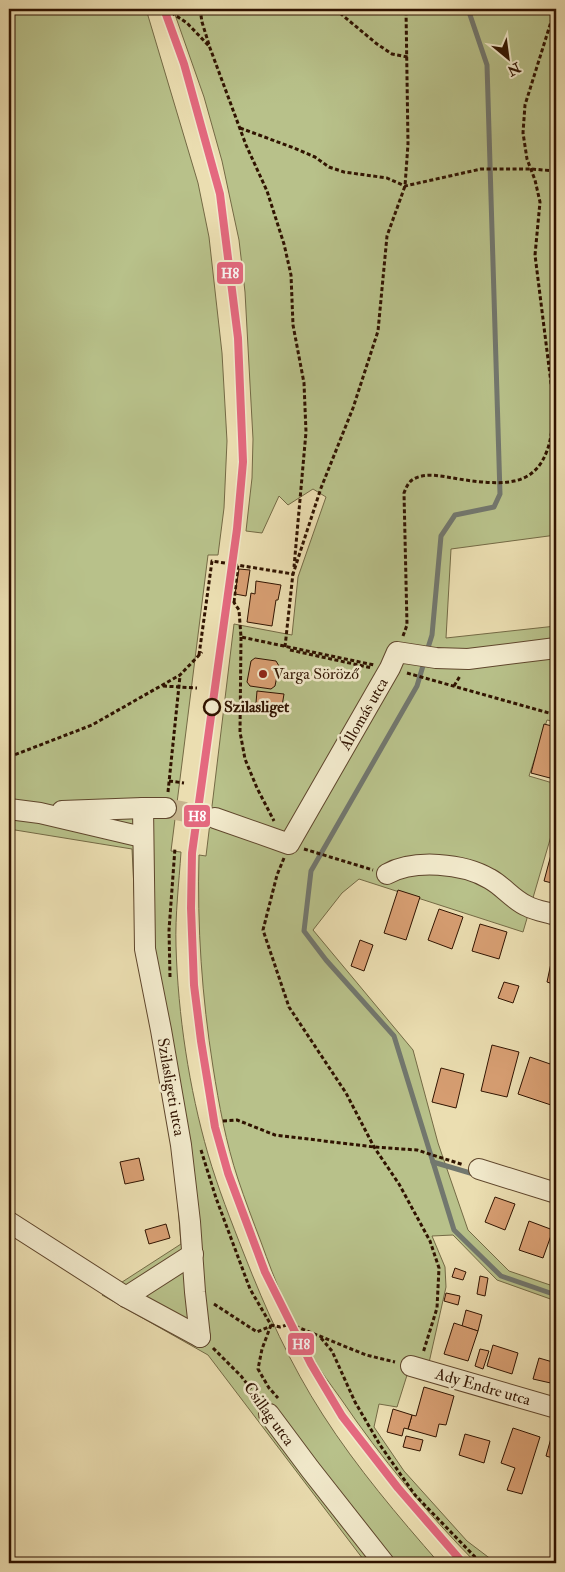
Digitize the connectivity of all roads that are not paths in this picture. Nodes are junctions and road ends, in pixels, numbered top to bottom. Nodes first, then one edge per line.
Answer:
1 (556, 648) edge
2 (143, 808) junction
3 (166, 808) tunnel mouth
4 (9, 809) edge
5 (40, 812) junction
6 (214, 818) tunnel mouth
7 (142, 837) junction
8 (387, 874) road end
9 (556, 915) edge
10 (479, 1169) road end
11 (556, 1193) edge
12 (9, 1222) edge
13 (193, 1254) junction
14 (126, 1297) junction
15 (414, 1367) road end
16 (556, 1408) edge
17 (269, 1414) road end
18 (384, 1563) edge

1 - 6 street, Állomás utca
2 - 3 street
2 - 5 street
2 - 7 street, Szilasligeti utca
4 - 5 street
5 - 7 street
7 - 13 street, Szilasligeti utca
8 - 9 street
10 - 11 street
12 - 14 street
13 - 14 street
13 - 14 street, Szilasligeti utca
15 - 16 street, Ady Endre utca
17 - 18 street, Csillag utca

